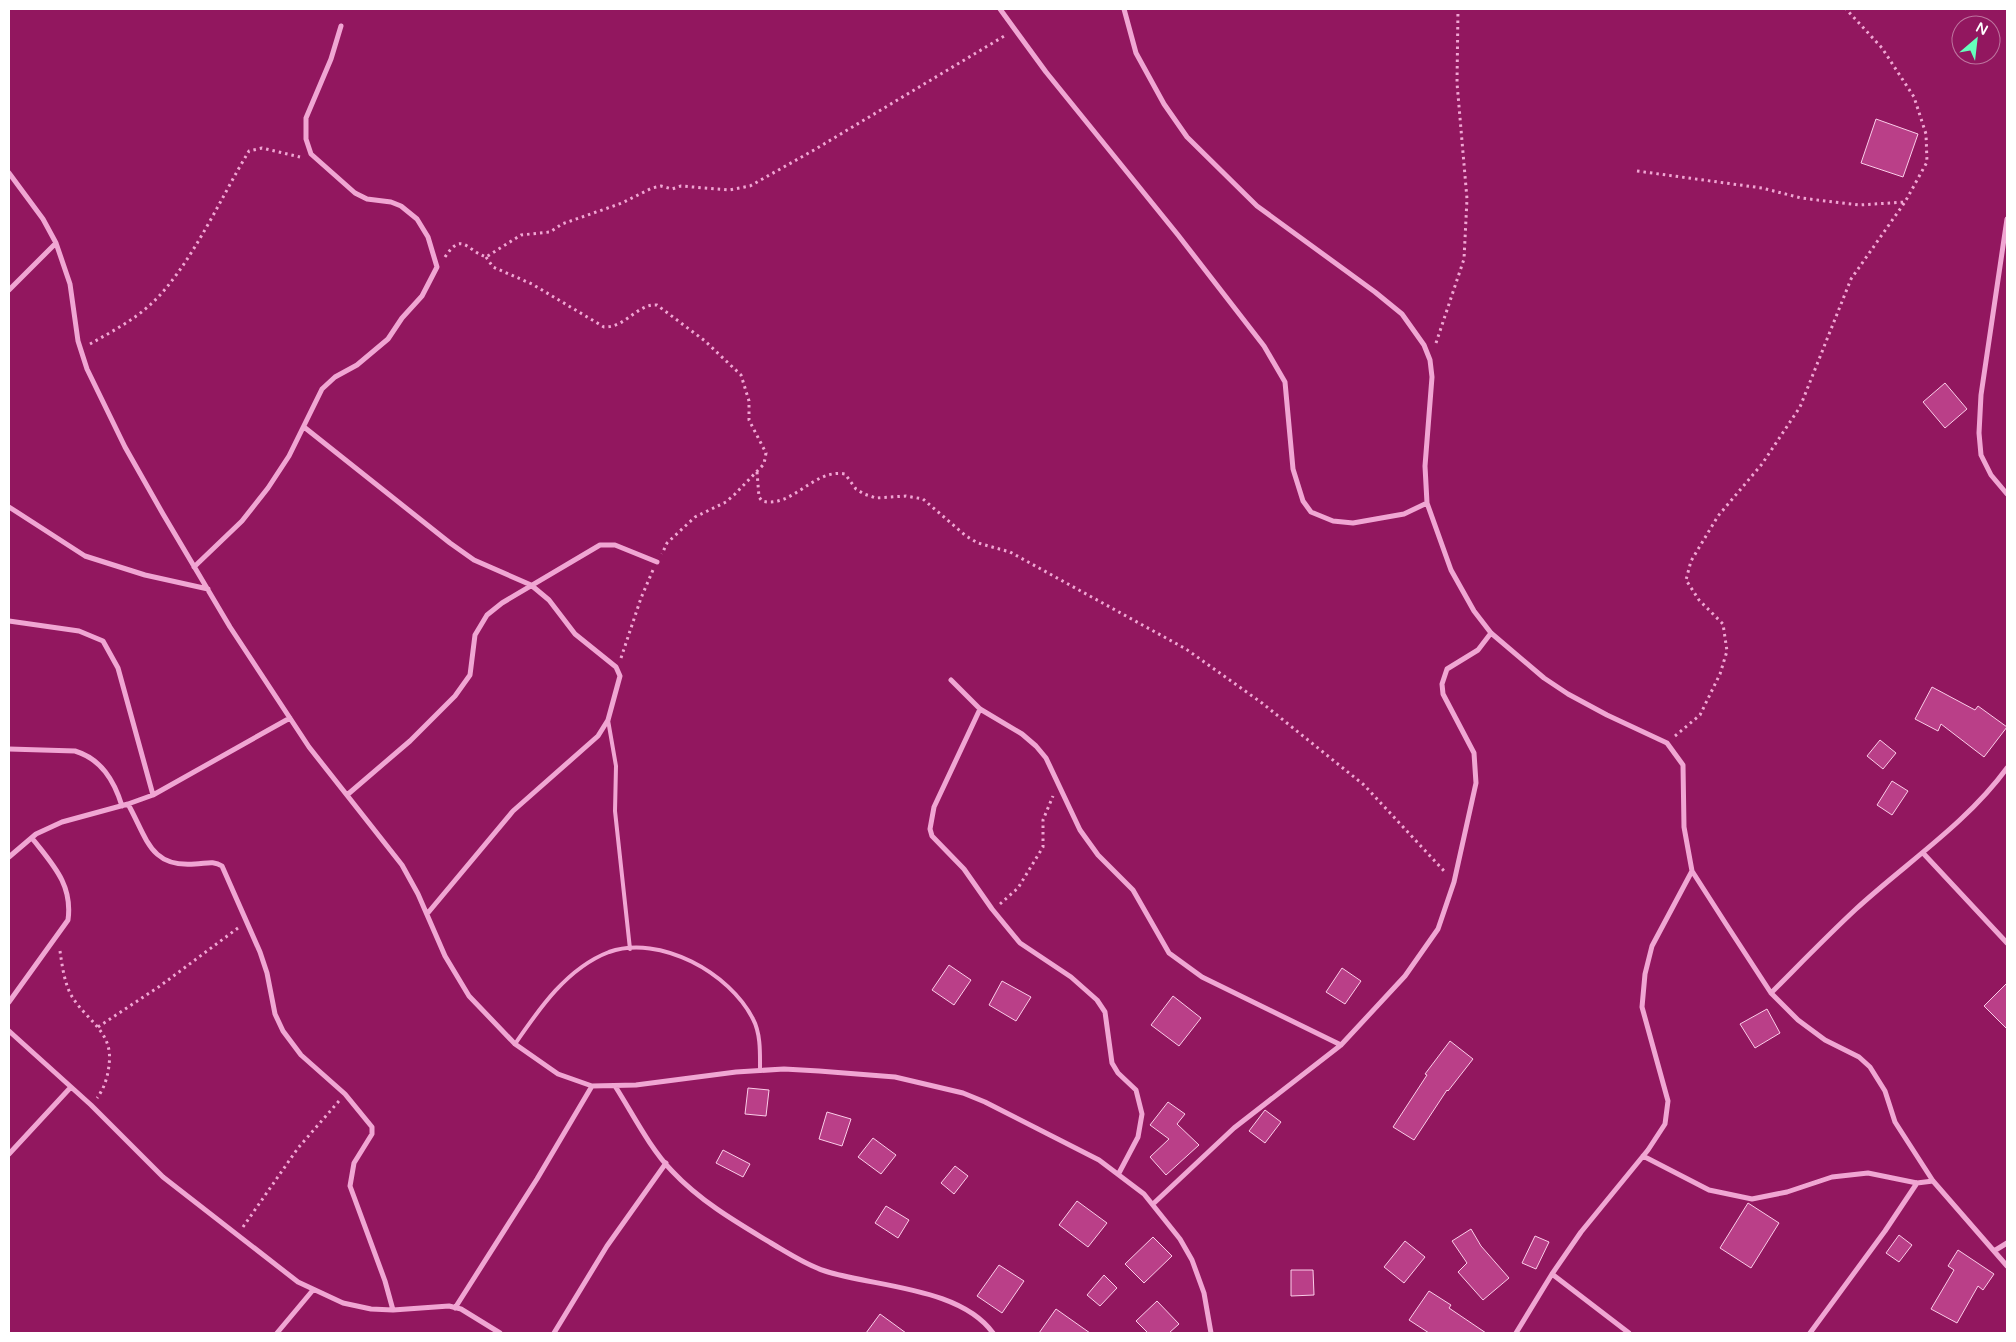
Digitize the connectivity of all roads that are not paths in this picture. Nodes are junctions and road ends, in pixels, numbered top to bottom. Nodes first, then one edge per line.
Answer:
1 (1000, 9) edge
2 (1124, 9) edge
3 (341, 26) dead end
4 (9, 174) edge
5 (2007, 218) edge
6 (56, 243) junction
7 (9, 290) edge
8 (304, 426) junction
9 (2007, 494) edge
10 (1427, 503) junction
11 (9, 507) edge
12 (657, 562) road end
13 (194, 567) junction
14 (531, 585) junction
15 (208, 589) junction
16 (9, 621) edge
17 (1491, 633) junction
18 (951, 680) dead end
19 (980, 708) junction
20 (290, 718) junction
21 (608, 720) junction
22 (9, 749) edge
23 (2007, 768) edge
24 (153, 794) junction
25 (347, 795) junction
26 (125, 805) junction
27 (32, 838) junction
28 (1922, 853) junction
29 (9, 857) edge
30 (1692, 870) junction
31 (427, 914) junction
32 (2007, 943) edge
33 (630, 949) junction
34 (1772, 993) junction
35 (9, 1002) edge
36 (9, 1030) edge
37 (515, 1044) junction
38 (1341, 1045) junction
39 (760, 1071) junction
40 (592, 1086) junction
41 (615, 1086) junction
42 (71, 1087) junction
43 (9, 1154) edge
44 (1642, 1156) junction
45 (666, 1163) junction
46 (1119, 1173) junction
47 (1933, 1182) junction
48 (1918, 1183) junction
49 (1154, 1204) junction
50 (2007, 1243) edge
51 (1994, 1251) junction
52 (2007, 1266) edge
53 (1552, 1274) junction
54 (313, 1290) junction
55 (455, 1308) junction
56 (393, 1310) junction
57 (277, 1333) edge
58 (500, 1333) edge
59 (554, 1333) edge
60 (993, 1333) edge
61 (1212, 1333) edge
62 (1516, 1333) edge
63 (1629, 1333) edge
64 (1810, 1333) edge

1 - 10 street
2 - 10 street
3 - 8 street
4 - 6 street
5 - 9 street
6 - 7 street
6 - 13 street
8 - 13 street
8 - 14 street
10 - 17 street
11 - 15 street
12 - 14 street
13 - 15 street
14 - 21 street
14 - 25 street
15 - 20 street
16 - 24 street
17 - 30 street
17 - 38 street
18 - 19 street
19 - 38 street
19 - 46 street
20 - 24 street
20 - 25 street
21 - 31 street
21 - 33 lane
22 - 26 street
23 - 28 street
24 - 26 street
25 - 31 street
26 - 27 street
26 - 56 street
27 - 29 street
27 - 35 street
28 - 32 street
28 - 34 street
30 - 34 street
30 - 44 street
31 - 37 street
33 - 37 lane
33 - 39 lane
34 - 47 street
36 - 42 street
37 - 40 street
38 - 49 street
39 - 41 street
39 - 46 street
40 - 41 street
40 - 55 street
41 - 45 street
42 - 43 street
42 - 54 street
44 - 48 street
44 - 53 street
45 - 59 street
45 - 60 street
46 - 49 street
47 - 48 street
47 - 51 street
48 - 64 street
49 - 61 street
50 - 51 street
51 - 52 street
53 - 62 street
53 - 63 street
54 - 56 street
54 - 57 street
55 - 56 street
55 - 58 street

